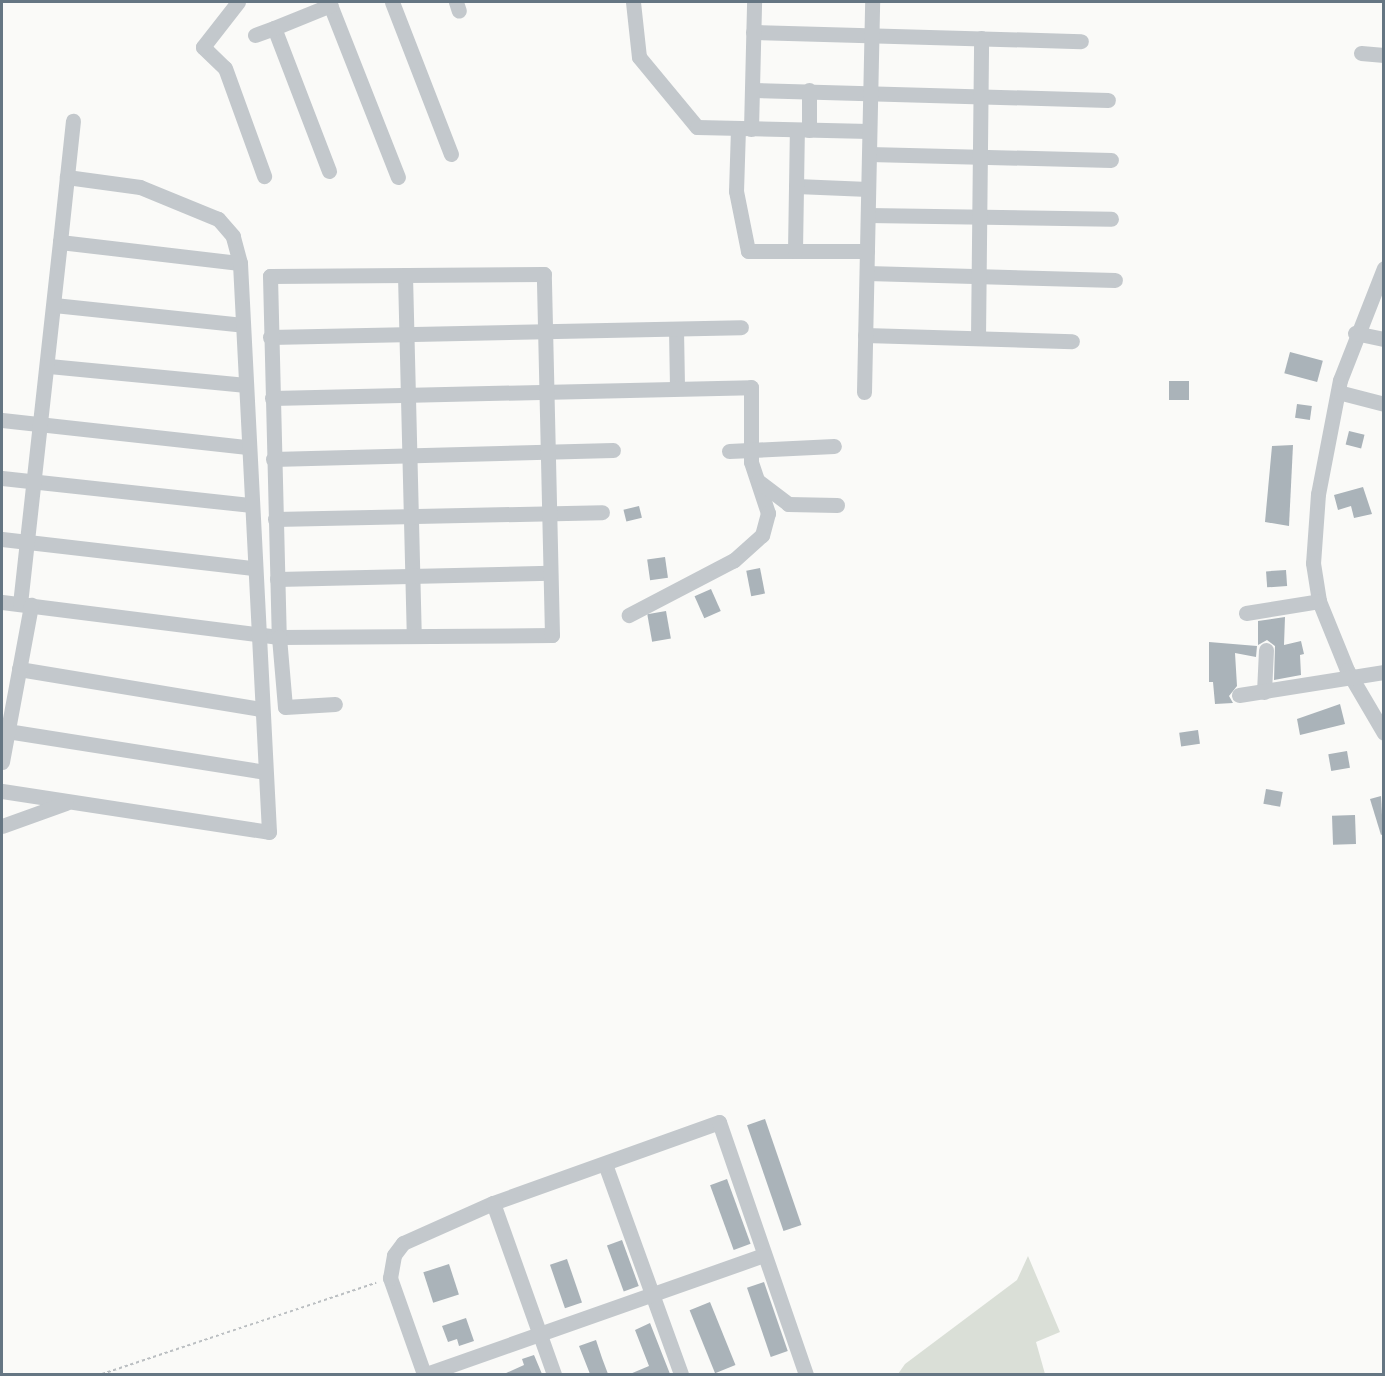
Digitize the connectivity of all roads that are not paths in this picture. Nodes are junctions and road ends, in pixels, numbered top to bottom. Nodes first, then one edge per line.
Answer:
1 (238, 2) edge
2 (392, 2) edge
3 (633, 2) edge
4 (754, 2) edge
5 (872, 2) edge
6 (330, 3) edge
7 (274, 28) junction
8 (753, 32) junction
9 (255, 35) dead end
10 (871, 36) junction
11 (981, 38) junction
12 (1082, 41) dead end
13 (1361, 53) dead end
14 (1383, 55) edge
15 (752, 90) junction
16 (809, 90) junction
17 (869, 92) junction
18 (980, 96) junction
19 (1108, 100) dead end
20 (73, 121) dead end
21 (744, 128) junction
22 (803, 130) junction
23 (869, 131) junction
24 (451, 154) dead end
25 (869, 154) junction
26 (980, 156) junction
27 (1111, 160) dead end
28 (328, 171) dead end
29 (264, 176) dead end
30 (67, 177) junction
31 (398, 177) dead end
32 (796, 186) junction
33 (868, 189) junction
34 (868, 215) junction
35 (979, 217) junction
36 (1111, 219) dead end
37 (60, 242) junction
38 (795, 251) junction
39 (867, 251) junction
40 (240, 263) junction
41 (1383, 271) edge
42 (867, 273) junction
43 (405, 275) junction
44 (979, 276) junction
45 (1115, 280) dead end
46 (54, 304) junction
47 (243, 326) junction
48 (741, 327) dead end
49 (676, 329) junction
50 (544, 333) junction
51 (1355, 333) junction
52 (407, 335) junction
53 (866, 335) junction
54 (270, 337) junction
55 (978, 338) junction
56 (1383, 339) edge
57 (1072, 341) dead end
58 (49, 366) junction
59 (246, 385) junction
60 (677, 388) junction
61 (544, 392) junction
62 (864, 392) dead end
63 (1338, 392) junction
64 (408, 394) junction
65 (272, 398) junction
66 (1383, 404) edge
67 (2, 420) edge
68 (43, 424) junction
69 (834, 446) dead end
70 (248, 447) junction
71 (752, 449) junction
72 (613, 450) dead end
73 (729, 451) dead end
74 (546, 452) junction
75 (410, 455) junction
76 (273, 459) junction
77 (2, 478) edge
78 (757, 479) junction
79 (35, 482) junction
80 (250, 505) junction
81 (837, 505) dead end
82 (602, 512) dead end
83 (548, 513) junction
84 (412, 516) junction
85 (275, 519) junction
86 (2, 538) edge
87 (28, 541) junction
88 (253, 568) junction
89 (550, 573) junction
90 (412, 576) junction
91 (277, 579) junction
92 (1319, 601) junction
93 (2, 602) edge
94 (26, 604) junction
95 (1246, 613) dead end
96 (629, 615) dead end
97 (257, 633) junction
98 (414, 636) junction
99 (279, 638) junction
100 (1266, 650) dead end
101 (19, 669) junction
102 (1383, 672) edge
103 (1351, 680) junction
104 (1264, 692) junction
105 (1239, 695) dead end
106 (335, 704) dead end
107 (261, 709) junction
108 (7, 731) junction
109 (1383, 733) edge
110 (2, 762) edge
111 (265, 772) junction
112 (2, 791) edge
113 (69, 801) junction
114 (2, 826) edge
115 (605, 1164) junction
116 (493, 1203) junction
117 (763, 1255) junction
118 (651, 1294) junction
119 (540, 1335) junction
120 (425, 1374) edge
121 (554, 1374) edge
122 (681, 1374) edge
123 (806, 1374) edge

1 - 29 street
2 - 24 street
3 - 21 street
4 - 8 street
5 - 10 street
6 - 7 street
6 - 31 street
7 - 9 street
7 - 28 street
8 - 10 street
8 - 15 street
10 - 11 street
10 - 17 street
11 - 12 street
11 - 18 street
13 - 14 street
15 - 16 street
15 - 21 street
16 - 17 street
16 - 22 street
17 - 18 street
17 - 23 street
18 - 19 street
18 - 26 street
20 - 30 street
21 - 22 street
21 - 38 street
22 - 23 street
22 - 32 street
23 - 25 street
25 - 26 street
25 - 33 street
26 - 27 street
26 - 35 street
30 - 37 street
30 - 40 street
32 - 33 street
32 - 38 street
33 - 34 street
34 - 35 street
34 - 39 street
35 - 36 street
35 - 44 street
37 - 40 street
37 - 46 street
38 - 39 street
39 - 42 street
40 - 47 street
41 - 51 street
42 - 44 street
42 - 53 street
43 - 50 street
43 - 52 street
43 - 54 street
44 - 45 street
44 - 55 street
46 - 47 street
46 - 58 street
47 - 59 street
48 - 49 street
49 - 50 street
49 - 60 street
50 - 52 street
50 - 61 street
51 - 56 street
51 - 63 street
52 - 54 street
52 - 64 street
53 - 55 street
53 - 62 street
54 - 65 street
55 - 57 street
58 - 59 street
58 - 68 street
59 - 70 street
60 - 61 street
60 - 71 street
61 - 64 street
61 - 74 street
63 - 66 street
63 - 92 street
64 - 65 street
64 - 75 street
65 - 76 street
67 - 68 street
68 - 70 street
68 - 79 street
69 - 71 street
70 - 80 street
71 - 73 street
71 - 78 street
72 - 74 street
74 - 75 street
74 - 83 street
75 - 76 street
75 - 84 street
76 - 85 street
77 - 79 street
78 - 81 street
78 - 96 street
79 - 80 street
79 - 87 street
80 - 88 street
82 - 83 street
83 - 84 street
83 - 89 street
84 - 85 street
84 - 90 street
85 - 91 street
86 - 87 street
87 - 88 street
87 - 94 street
88 - 97 street
89 - 90 street
89 - 98 street
90 - 91 street
90 - 98 street
91 - 99 street
92 - 95 street
92 - 103 street
93 - 94 street
94 - 97 street
94 - 101 street
97 - 99 street
97 - 107 street
98 - 99 street
99 - 106 street
100 - 104 street
101 - 107 street
101 - 108 street
102 - 103 street
103 - 104 street
103 - 109 street
104 - 105 street
107 - 111 street
108 - 110 street
108 - 111 street
111 - 113 street
112 - 113 street
113 - 114 street
115 - 116 street
115 - 117 street
115 - 118 street
116 - 119 street
116 - 120 street
117 - 118 street
117 - 123 street
118 - 119 street
118 - 122 street
119 - 120 street
119 - 121 street

